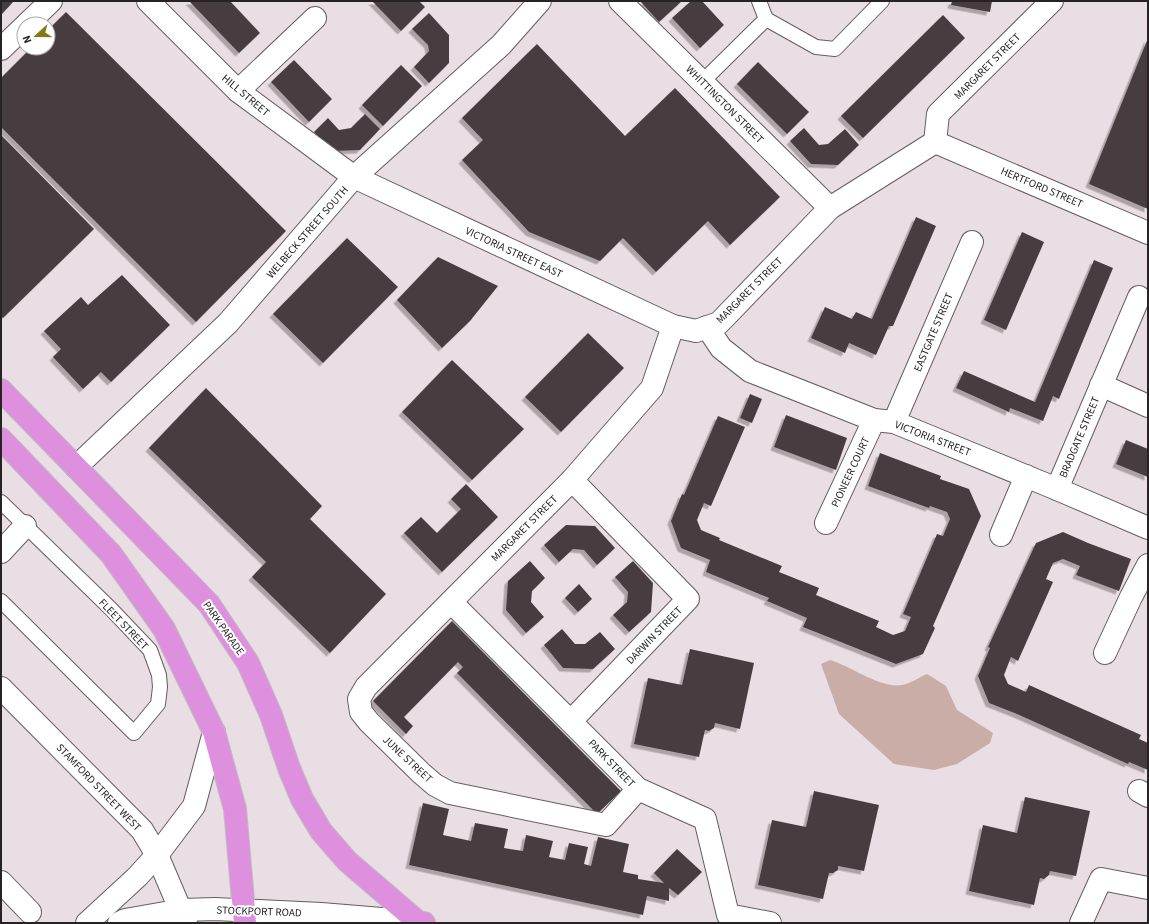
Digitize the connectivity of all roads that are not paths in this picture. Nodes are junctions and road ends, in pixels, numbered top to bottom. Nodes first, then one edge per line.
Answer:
1 (51, 1) edge
2 (148, 1) edge
3 (540, 1) edge
4 (620, 1) edge
5 (759, 1) edge
6 (882, 1) edge
7 (1052, 1) edge
8 (35, 16) edge
9 (315, 18) dead end
10 (766, 19) junction
11 (16, 35) edge
12 (1, 49) edge
13 (702, 82) junction
14 (238, 91) junction
15 (935, 142) junction
16 (354, 177) junction
17 (830, 208) junction
18 (1148, 233) edge
19 (972, 242) dead end
20 (1139, 297) dead end
21 (673, 326) junction
22 (707, 327) junction
23 (1102, 385) junction
24 (1, 390) edge
25 (1148, 406) edge
26 (884, 421) junction
27 (1, 438) edge
28 (76, 467) junction
29 (1026, 476) junction
30 (572, 480) junction
31 (1057, 489) junction
32 (1, 502) edge
33 (826, 523) dead end
34 (25, 526) junction
35 (1148, 528) edge
36 (1001, 535) dead end
37 (1, 552) edge
38 (1148, 565) edge
39 (1, 601) edge
40 (451, 602) junction
41 (1106, 653) dead end
42 (1, 688) edge
43 (571, 721) junction
44 (214, 732) junction
45 (638, 789) junction
46 (157, 855) junction
47 (1, 882) edge
48 (1148, 888) edge
49 (30, 912) dead end
50 (184, 916) edge
51 (245, 916) edge
52 (419, 922) edge
53 (87, 923) edge
54 (120, 923) edge
55 (770, 923) edge
56 (1081, 923) edge

1 - 8 street
2 - 14 street, HILL STREET
3 - 16 street, WELBECK STREET SOUTH
4 - 13 street, WHITTINGTON STREET
5 - 10 lane
6 - 10 lane
7 - 15 street, MARGARET STREET
9 - 14 street
10 - 13 lane
11 - 12 street
13 - 17 street, WHITTINGTON STREET
14 - 16 street, HILL STREET
15 - 17 street, MARGARET STREET
15 - 18 street, HERTFORD STREET
16 - 21 street, VICTORIA STREET EAST
16 - 28 street, WELBECK STREET SOUTH
17 - 22 street, MARGARET STREET
19 - 26 street, EASTGATE STREET
20 - 23 street, BRADGATE STREET
21 - 22 street, MARGARET STREET
21 - 30 street, MARGARET STREET
22 - 26 street, VICTORIA STREET
23 - 25 street, BRADGATE STREET
23 - 31 street, BRADGATE STREET
24 - 28 highway, PARK PARADE
26 - 29 street, VICTORIA STREET
26 - 33 street, PIONEER COURT
27 - 44 highway
28 - 52 highway, PARK PARADE
29 - 31 street, VICTORIA STREET
29 - 36 street
30 - 40 street, MARGARET STREET
30 - 43 street, DARWIN STREET
31 - 35 street, VICTORIA STREET
32 - 34 lane, FLEET STREET
34 - 37 street
34 - 39 lane, FLEET STREET
38 - 41 street
40 - 43 street, PARK STREET
40 - 45 street, JUNE STREET
42 - 46 street, STAMFORD STREET WEST
43 - 45 street, PARK STREET
44 - 46 street
44 - 51 highway
45 - 55 street, PARK STREET
46 - 50 street, STAMFORD STREET WEST
46 - 53 street
47 - 49 street
48 - 56 street
50 - 51 street, STOCKPORT ROAD
50 - 54 street, STOCKPORT ROAD
51 - 52 street, STOCKPORT ROAD

